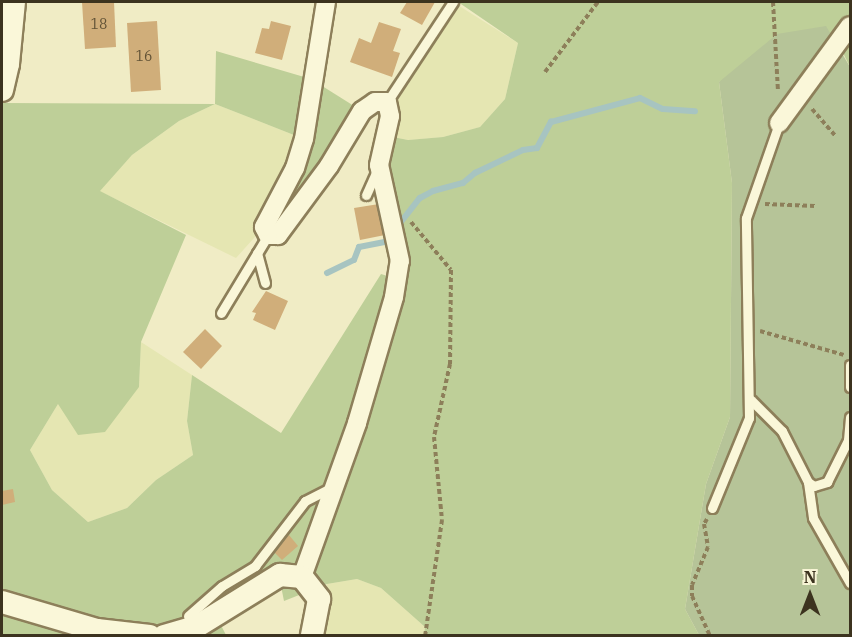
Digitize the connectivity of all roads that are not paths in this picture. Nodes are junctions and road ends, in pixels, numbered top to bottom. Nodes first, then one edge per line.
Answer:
1 (14, 2) edge
2 (326, 2) edge
3 (453, 2) edge
4 (850, 26) edge
5 (2, 90) edge
6 (387, 102) junction
7 (779, 123) joint
8 (379, 165) junction
9 (366, 195) dead end
10 (268, 235) junction
11 (257, 253) junction
12 (265, 283) dead end
13 (221, 314) dead end
14 (850, 365) edge
15 (850, 387) edge
16 (751, 400) junction
17 (850, 417) edge
18 (808, 482) junction
19 (336, 485) junction
20 (712, 508) road end
21 (302, 577) junction
22 (850, 583) edge
23 (2, 602) edge
24 (188, 616) dead end
25 (150, 636) edge
26 (164, 636) edge
27 (312, 636) edge

1 - 5 street
2 - 10 street
3 - 6 lane
4 - 7 street
6 - 8 street
6 - 10 street
7 - 16 lane
8 - 9 lane
8 - 19 street
10 - 11 lane
11 - 12 lane
11 - 13 lane
14 - 15 lane
16 - 18 lane
16 - 20 lane
17 - 18 lane
18 - 22 lane
19 - 21 street
19 - 24 lane
21 - 26 street
21 - 27 street
23 - 25 street

